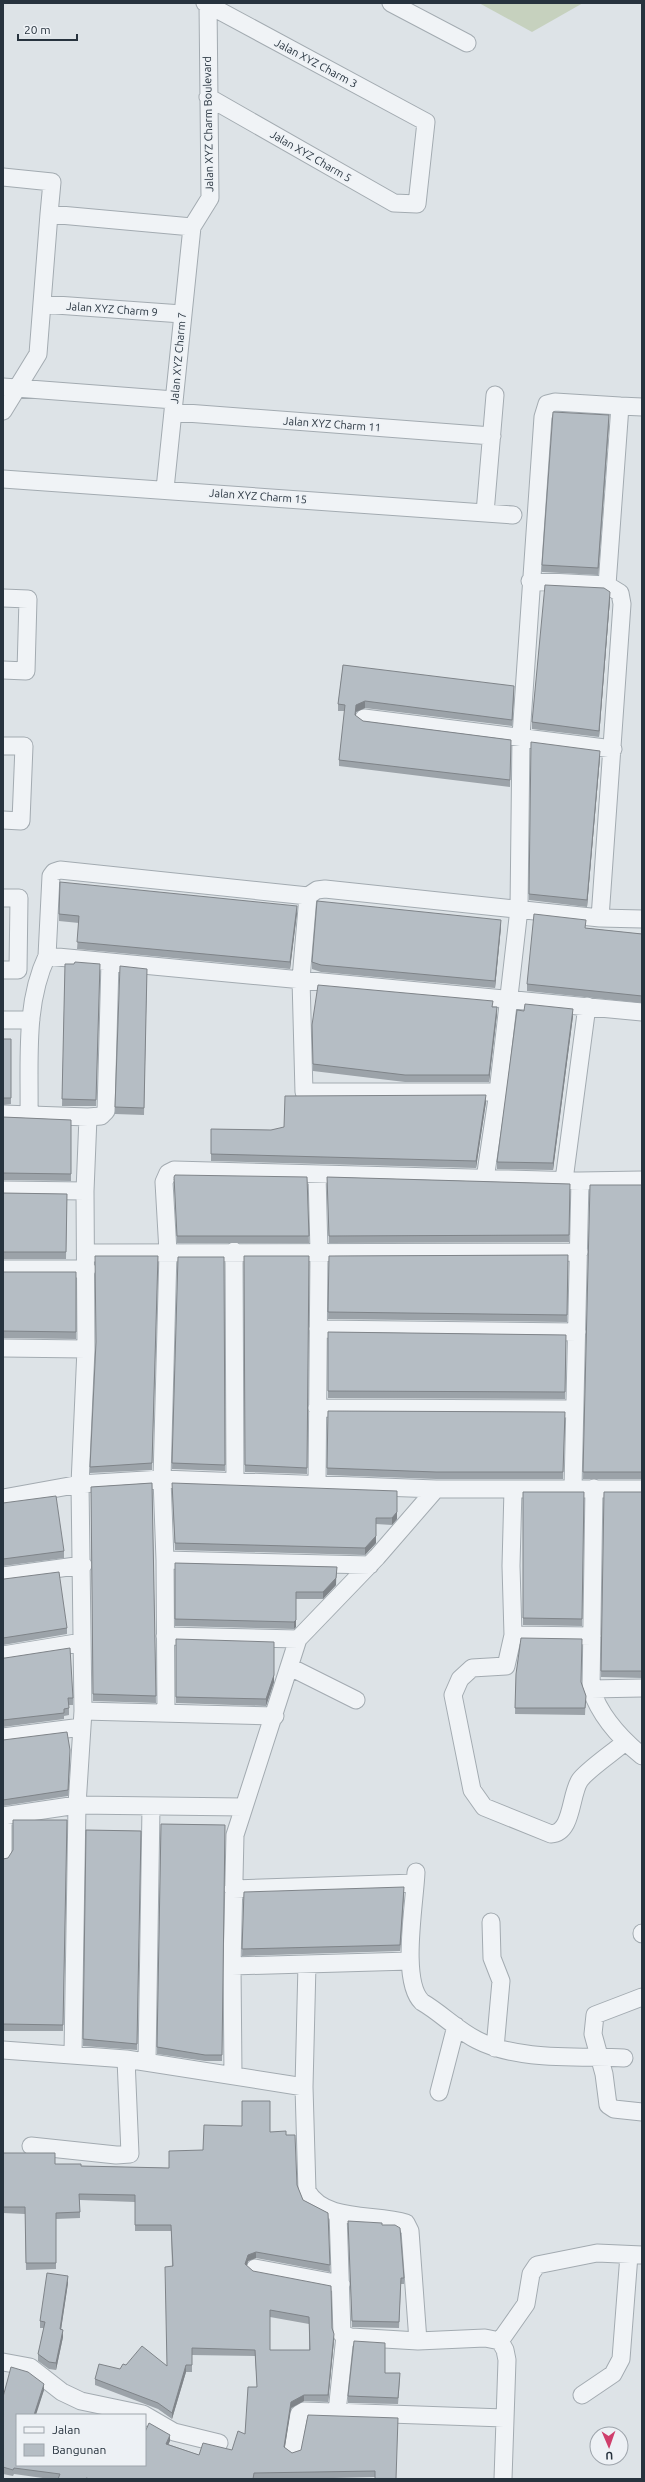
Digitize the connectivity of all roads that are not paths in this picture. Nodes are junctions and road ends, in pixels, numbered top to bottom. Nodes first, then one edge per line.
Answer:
1 (207, 3) edge
2 (391, 3) edge
3 (466, 43) dead end
4 (208, 97) junction
5 (3, 177) edge
6 (417, 204) joint
7 (49, 214) junction
8 (192, 227) junction
9 (42, 304) junction
10 (182, 314) junction
11 (10, 388) edge
12 (495, 395) dead end
13 (173, 406) junction
14 (620, 406) junction
15 (642, 407) edge
16 (3, 411) edge
17 (492, 436) junction
18 (3, 480) edge
19 (165, 489) junction
20 (485, 513) junction
21 (513, 515) dead end
22 (530, 581) junction
23 (608, 585) junction
24 (3, 598) edge
25 (3, 670) edge
26 (364, 718) dead end
27 (521, 736) junction
28 (3, 746) edge
29 (613, 749) junction
30 (3, 820) edge
31 (308, 896) junction
32 (11, 898) edge
33 (519, 909) junction
34 (600, 918) junction
35 (642, 919) edge
36 (47, 956) junction
37 (110, 962) junction
38 (10, 970) edge
39 (302, 979) junction
40 (509, 998) junction
41 (587, 1006) junction
42 (642, 1012) edge
43 (3, 1020) edge
44 (31, 1020) junction
45 (498, 1092) junction
46 (3, 1114) edge
47 (29, 1115) junction
48 (88, 1118) junction
49 (317, 1174) junction
50 (485, 1179) junction
51 (642, 1180) edge
52 (572, 1181) junction
53 (3, 1190) edge
54 (85, 1191) junction
55 (234, 1251) junction
56 (168, 1252) junction
57 (320, 1252) junction
58 (579, 1252) junction
59 (87, 1261) junction
60 (3, 1269) edge
61 (318, 1329) junction
62 (577, 1332) junction
63 (3, 1348) edge
64 (86, 1349) junction
65 (317, 1408) junction
66 (574, 1409) junction
67 (162, 1479) junction
68 (234, 1482) junction
69 (80, 1484) junction
70 (318, 1485) junction
71 (573, 1488) junction
72 (594, 1488) junction
73 (436, 1489) junction
74 (513, 1489) junction
75 (642, 1489) edge
76 (3, 1498) edge
77 (165, 1560) junction
78 (83, 1565) junction
79 (370, 1565) junction
80 (3, 1576) edge
81 (513, 1635) junction
82 (166, 1636) junction
83 (592, 1636) junction
84 (298, 1639) junction
85 (82, 1642) junction
86 (3, 1655) edge
87 (290, 1667) junction
88 (642, 1688) edge
89 (591, 1689) junction
90 (356, 1700) dead end
91 (166, 1712) junction
92 (275, 1716) junction
93 (82, 1719) junction
94 (3, 1737) edge
95 (625, 1742) junction
96 (642, 1756) edge
97 (77, 1805) junction
98 (151, 1807) junction
99 (243, 1807) junction
100 (3, 1816) edge
101 (3, 1856) edge
102 (233, 1889) junction
103 (491, 1922) dead end
104 (410, 1961) junction
105 (307, 1964) junction
106 (232, 1966) junction
107 (642, 1997) edge
108 (456, 2026) junction
109 (495, 2048) junction
110 (3, 2050) edge
111 (73, 2054) junction
112 (600, 2057) junction
113 (624, 2058) dead end
114 (126, 2059) junction
115 (147, 2061) junction
116 (233, 2074) junction
117 (304, 2087) junction
118 (439, 2092) dead end
119 (642, 2112) edge
120 (31, 2146) dead end
121 (338, 2213) junction
122 (636, 2255) edge
123 (255, 2268) dead end
124 (342, 2284) junction
125 (345, 2336) junction
126 (418, 2341) junction
127 (500, 2341) junction
128 (3, 2362) edge
129 (582, 2395) dead end
130 (338, 2412) junction
131 (143, 2414) edge
132 (146, 2416) edge
133 (504, 2418) junction
134 (220, 2443) dead end
135 (293, 2450) dead end
136 (503, 2479) edge

1 - 4 street, Jalan XYZ Charm Boulevard
1 - 6 street, Jalan XYZ Charm 3
2 - 3 street
4 - 6 street, Jalan XYZ Charm 5
4 - 8 street, Jalan XYZ Charm Boulevard
5 - 7 street
7 - 8 street
7 - 9 street
8 - 10 street, Jalan XYZ Charm 7
9 - 10 street, Jalan XYZ Charm 9
9 - 11 street
10 - 13 street, Jalan XYZ Charm 7
11 - 13 street, Jalan XYZ Charm 11
11 - 16 street
12 - 17 street
13 - 17 street, Jalan XYZ Charm 11
13 - 19 street, Jalan XYZ Charm 7
14 - 15 street
14 - 22 street
14 - 23 street
17 - 20 street
18 - 19 street, Jalan XYZ Charm 15
19 - 20 street, Jalan XYZ Charm 15
20 - 21 street, Jalan XYZ Charm 15
22 - 23 street
22 - 27 street
23 - 29 street
24 - 25 street
26 - 27 street
27 - 29 street
27 - 33 street
28 - 30 street
29 - 34 street
31 - 33 street
31 - 36 street
31 - 39 street
32 - 38 street
33 - 34 street
33 - 40 street
34 - 35 street
36 - 37 street
36 - 44 street
37 - 39 street
37 - 48 street
39 - 40 street
39 - 45 street
40 - 41 street
40 - 45 street
41 - 42 street
41 - 52 street
43 - 44 street
44 - 47 street
45 - 50 street
46 - 47 street
47 - 48 street
48 - 54 street
49 - 50 street
49 - 56 street
49 - 57 street
50 - 52 street
51 - 52 street
52 - 58 street
53 - 54 street
54 - 59 street
55 - 56 street
55 - 57 street
55 - 68 street
56 - 59 street
56 - 67 street
57 - 58 street
57 - 61 street
58 - 62 street
59 - 60 street
59 - 64 street
61 - 62 street
61 - 65 street
62 - 66 street
63 - 64 street
64 - 69 street
65 - 66 street
65 - 70 street
66 - 71 street
67 - 68 street
67 - 69 street
67 - 77 street
68 - 70 street
69 - 76 street
69 - 78 street
70 - 73 street
71 - 72 street
71 - 74 street
72 - 75 street
72 - 83 street
73 - 74 street
73 - 79 street
74 - 81 street
77 - 79 street
77 - 82 street
78 - 80 street
78 - 85 street
79 - 84 street
81 - 83 street
81 - 95 street
82 - 84 street
82 - 91 street
83 - 89 street
84 - 87 street
85 - 86 street
85 - 93 street
87 - 90 street
87 - 92 street
88 - 89 street
89 - 95 street
91 - 92 street
91 - 93 street
92 - 99 street
93 - 94 street
93 - 97 street
95 - 96 street
97 - 98 street
97 - 100 street
97 - 111 street
98 - 99 street
98 - 115 street
99 - 102 street
100 - 101 street
102 - 104 street
102 - 106 street
103 - 109 street
104 - 105 street
104 - 108 street
105 - 106 street
105 - 117 street
106 - 116 street
107 - 112 street
108 - 109 street
108 - 118 street
109 - 112 street
110 - 111 street
111 - 114 street
112 - 113 street
112 - 119 street
114 - 115 street
114 - 120 street
115 - 116 street
116 - 117 street
117 - 121 street
121 - 124 street
121 - 126 street
122 - 127 street
122 - 129 street
123 - 124 street
124 - 125 street
125 - 126 street
125 - 130 street
126 - 127 street
127 - 133 street
128 - 131 street
130 - 133 street
130 - 135 street
132 - 134 street
133 - 136 street

